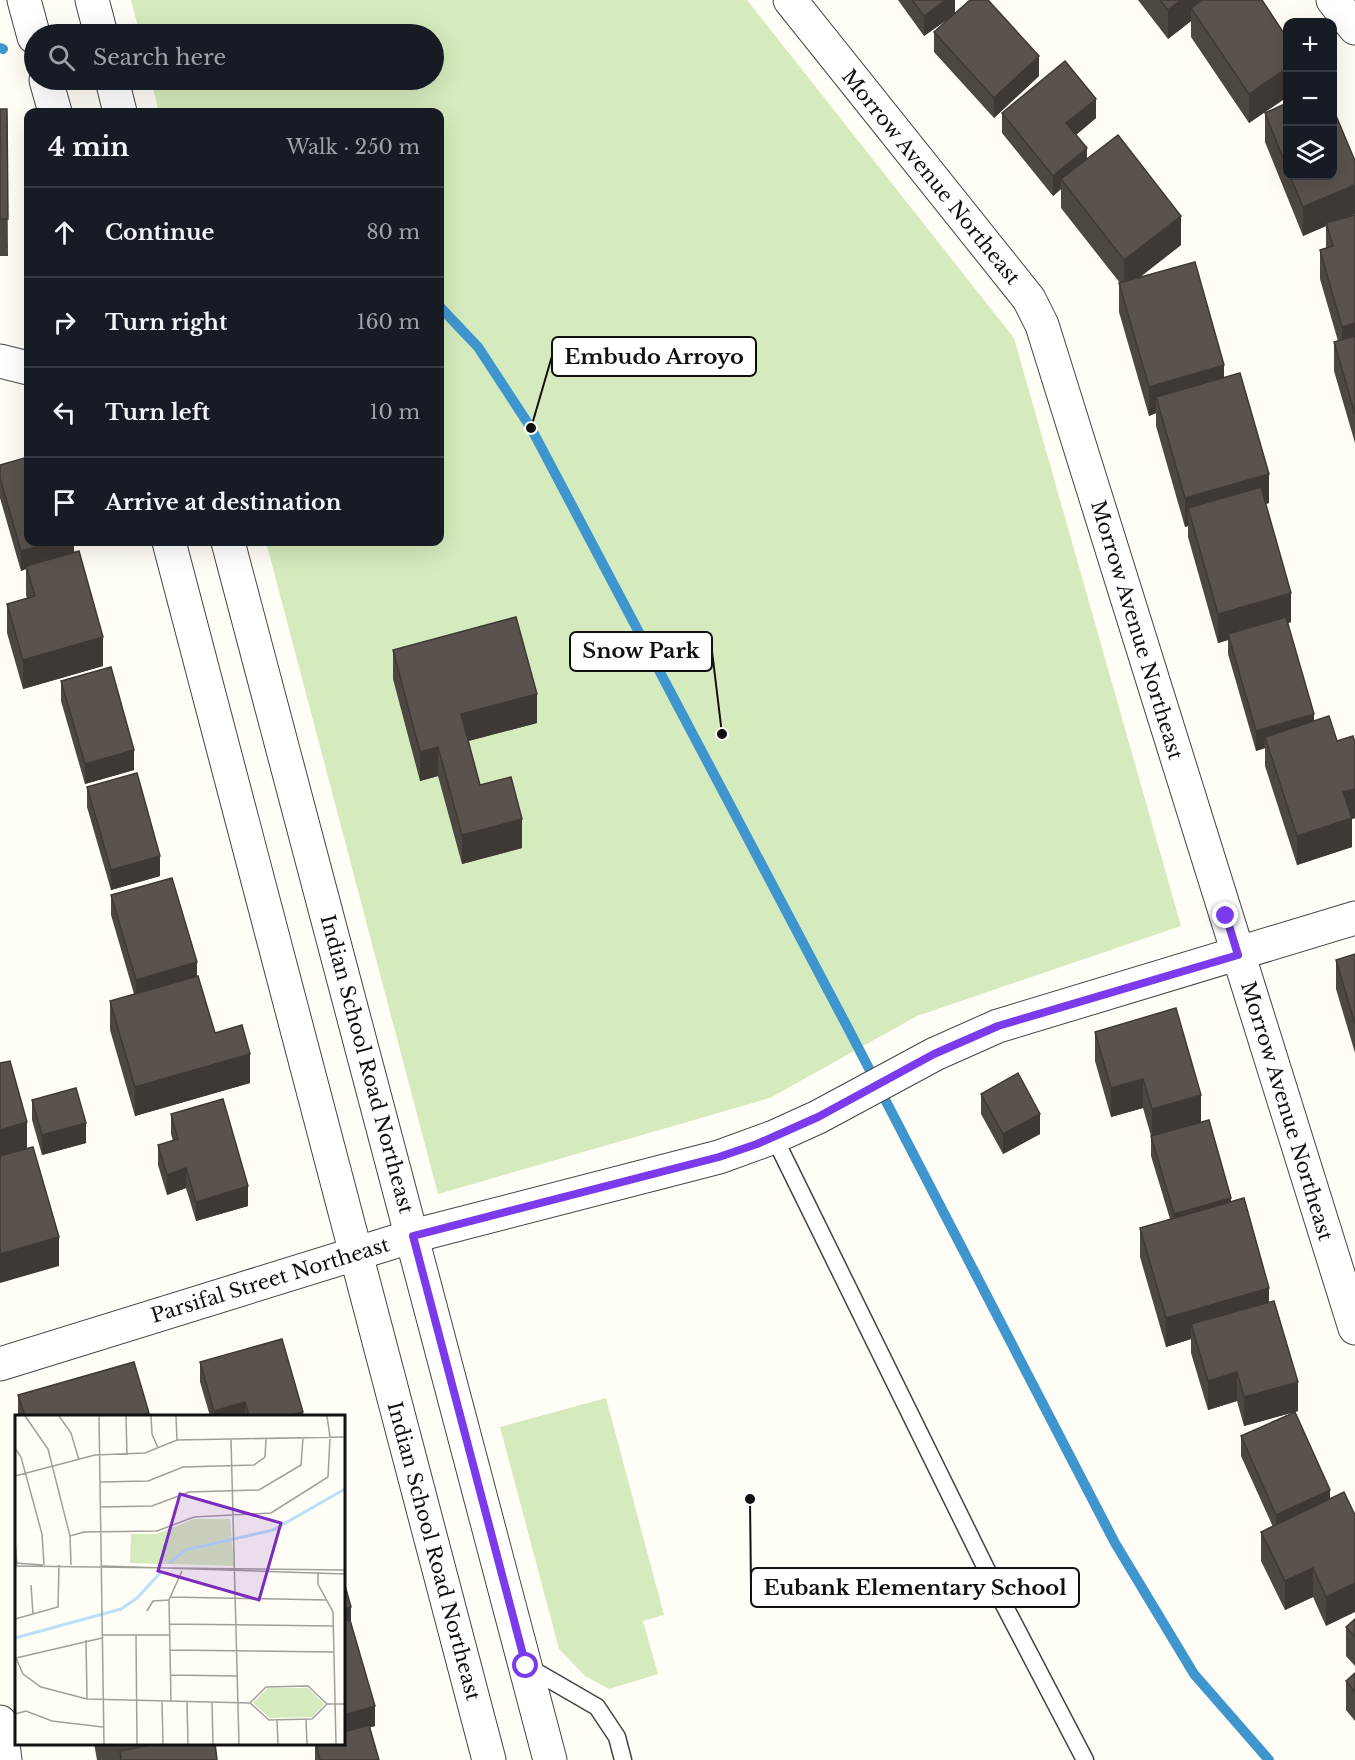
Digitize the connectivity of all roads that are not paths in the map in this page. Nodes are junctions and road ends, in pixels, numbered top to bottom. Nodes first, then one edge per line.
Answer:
1 (24, 0) edge
2 (92, 0) edge
3 (790, 0) edge
4 (1333, 0) edge
5 (30, 24) edge
6 (98, 24) edge
7 (1355, 28) edge
8 (49, 90) edge
9 (114, 90) edge
10 (54, 108) edge
11 (119, 108) edge
12 (0, 361) edge
13 (24, 367) edge
14 (170, 546) edge
15 (229, 546) edge
16 (1355, 918) edge
17 (1238, 955) junction
18 (774, 1137) junction
19 (413, 1236) junction
20 (355, 1254) junction
21 (1355, 1328) edge
22 (0, 1364) edge
23 (526, 1666) junction
24 (0, 1722) edge
25 (5, 1760) edge
26 (489, 1760) edge
27 (550, 1760) edge
28 (623, 1760) edge
29 (1085, 1760) edge

1 - 5 street
2 - 6 street
3 - 17 street, Morrow Avenue Northeast
4 - 7 street
8 - 10 street
9 - 11 street
12 - 13 street
14 - 20 street, Indian School Road Northeast
15 - 19 street, Indian School Road Northeast
16 - 17 street, Parsifal Street Northeast
17 - 18 street, Parsifal Street Northeast
17 - 21 street, Morrow Avenue Northeast
18 - 19 street, Parsifal Street Northeast
18 - 29 lane
19 - 20 street, Parsifal Street Northeast
19 - 23 street, Indian School Road Northeast
20 - 22 street, Parsifal Street Northeast
20 - 26 street, Indian School Road Northeast
23 - 27 street, Indian School Road Northeast
23 - 28 lane
24 - 25 street

